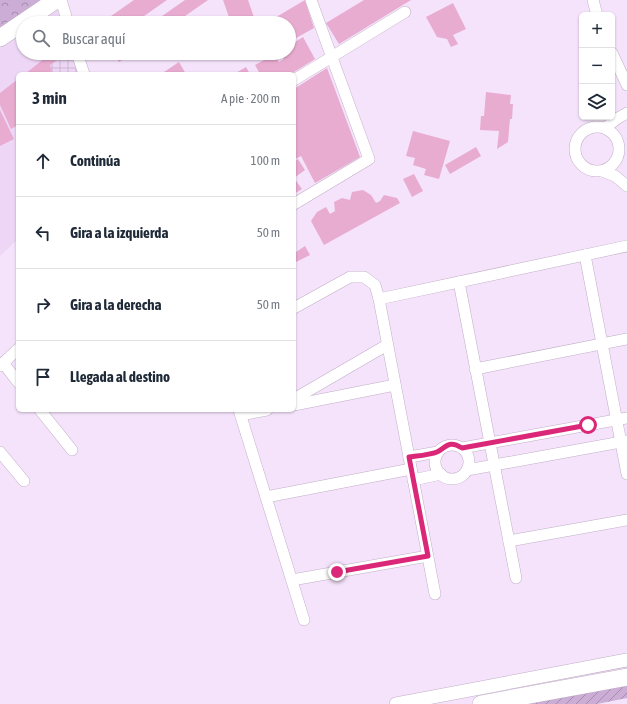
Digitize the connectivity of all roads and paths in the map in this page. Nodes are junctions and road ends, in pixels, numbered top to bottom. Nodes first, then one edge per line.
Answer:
1 (56, 0) edge
2 (61, 0) edge
3 (311, 0) edge
4 (593, 0) edge
5 (405, 12) dead end
6 (596, 12) edge
7 (32, 16) edge
8 (66, 16) edge
9 (16, 27) edge
10 (0, 38) edge
11 (332, 57) junction
12 (615, 59) edge
13 (80, 60) edge
14 (83, 72) edge
15 (296, 79) edge
16 (627, 85) edge
17 (627, 113) edge
18 (605, 128) junction
19 (627, 136) edge
20 (619, 145) junction
21 (627, 160) edge
22 (602, 171) junction
23 (627, 186) edge
24 (296, 203) edge
25 (627, 246) edge
26 (585, 255) junction
27 (459, 282) junction
28 (379, 298) junction
29 (296, 307) edge
30 (627, 339) edge
31 (602, 344) junction
32 (387, 345) junction
33 (16, 351) edge
34 (1, 364) edge
35 (475, 369) junction
36 (16, 380) edge
37 (395, 385) junction
38 (296, 398) edge
39 (296, 405) edge
40 (42, 412) edge
41 (240, 413) edge
42 (622, 419) edge
43 (624, 441) edge
44 (490, 443) junction
45 (462, 448) junction
46 (72, 450) dead end
47 (0, 452) edge
48 (438, 452) junction
49 (409, 457) junction
50 (494, 465) junction
51 (467, 470) junction
52 (412, 474) junction
53 (441, 474) junction
54 (627, 474) edge
55 (24, 481) dead end
56 (266, 497) junction
57 (627, 520) edge
58 (508, 541) junction
59 (428, 556) junction
60 (516, 578) dead end
61 (292, 580) junction
62 (435, 594) dead end
63 (304, 620) dead end
64 (627, 660) edge
65 (627, 677) edge
66 (396, 704) edge
67 (481, 704) edge

1 - 7 main road
2 - 8 street
3 - 11 street
4 - 6 street
5 - 11 street
9 - 10 main road
11 - 15 street
11 - 24 street
12 - 16 street
13 - 14 street
17 - 18 street
18 - 20 street
18 - 22 street
19 - 20 street
20 - 21 street
20 - 22 street
22 - 23 street
25 - 26 street
26 - 27 street
26 - 31 street
27 - 28 street
27 - 35 street
28 - 29 street
28 - 32 street
30 - 31 street
31 - 35 street
31 - 42 street
32 - 37 street
32 - 38 street
33 - 34 street
34 - 36 street
35 - 44 street
37 - 39 street
37 - 49 street
40 - 46 street
41 - 56 street
42 - 43 street
42 - 44 street
43 - 50 street
43 - 54 street
44 - 45 street
44 - 50 street
45 - 48 street
45 - 51 street
47 - 55 street
48 - 49 street
48 - 53 street
49 - 52 street
50 - 51 street
50 - 58 street
51 - 53 street
52 - 53 street
52 - 56 street
52 - 59 street
56 - 61 street
57 - 58 street
58 - 60 street
59 - 61 street
59 - 62 street
61 - 63 street
64 - 66 street
65 - 67 main road

